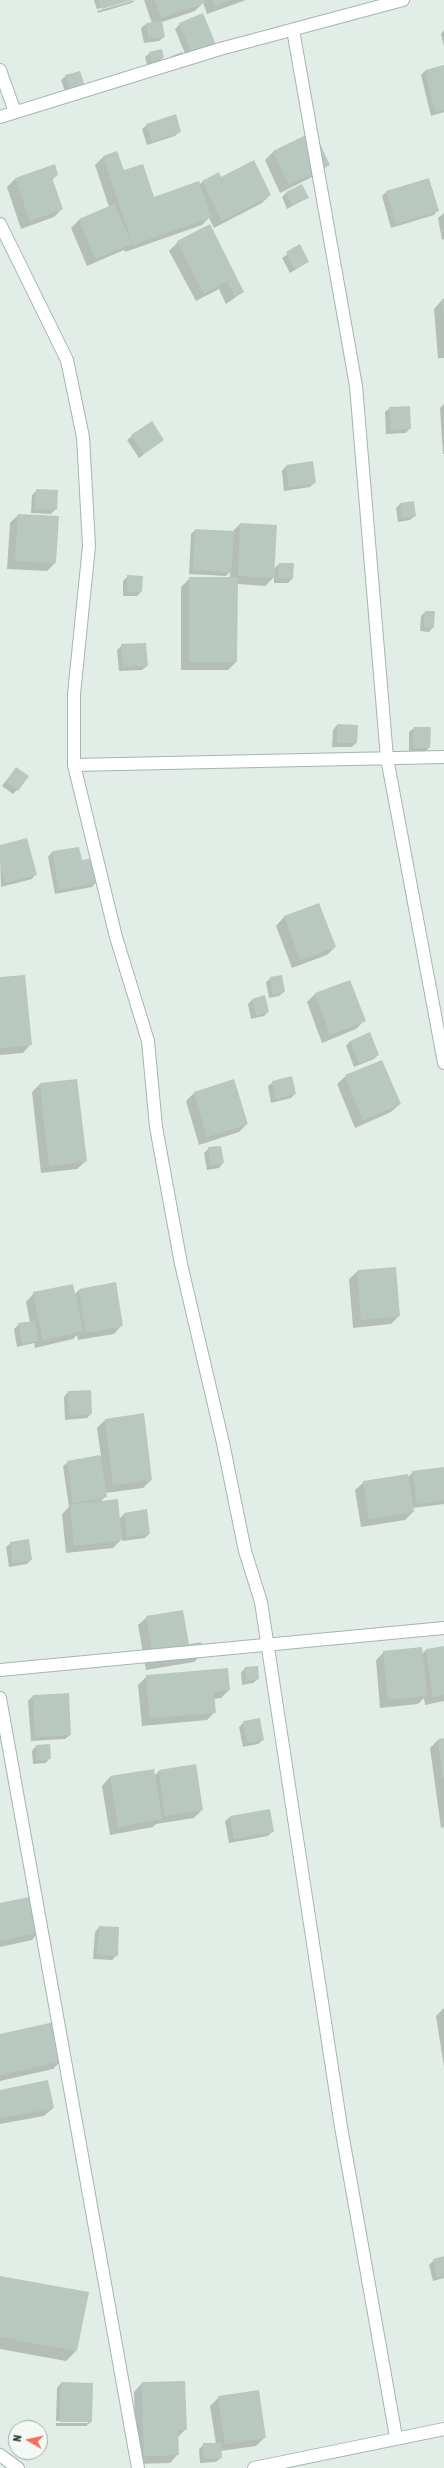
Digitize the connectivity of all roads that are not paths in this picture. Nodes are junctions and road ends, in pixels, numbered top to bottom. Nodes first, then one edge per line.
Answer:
1 (403, 0) edge
2 (293, 30) junction
3 (0, 70) edge
4 (15, 112) junction
5 (0, 117) edge
6 (0, 224) edge
7 (444, 757) edge
8 (387, 758) junction
9 (74, 765) junction
10 (444, 1063) edge
11 (444, 1628) edge
12 (267, 1644) junction
13 (0, 1670) edge
14 (0, 1698) edge
15 (444, 2429) edge
16 (396, 2437) junction
17 (0, 2455) edge
18 (18, 2468) edge
19 (138, 2468) edge
20 (254, 2468) edge

1 - 2 street
2 - 4 street
2 - 8 street
3 - 4 street
4 - 5 street
6 - 9 street
7 - 8 street
8 - 9 street
8 - 10 street
9 - 12 street
11 - 12 street
12 - 13 street
12 - 16 street
14 - 19 street
15 - 16 street
16 - 20 street
17 - 18 street

